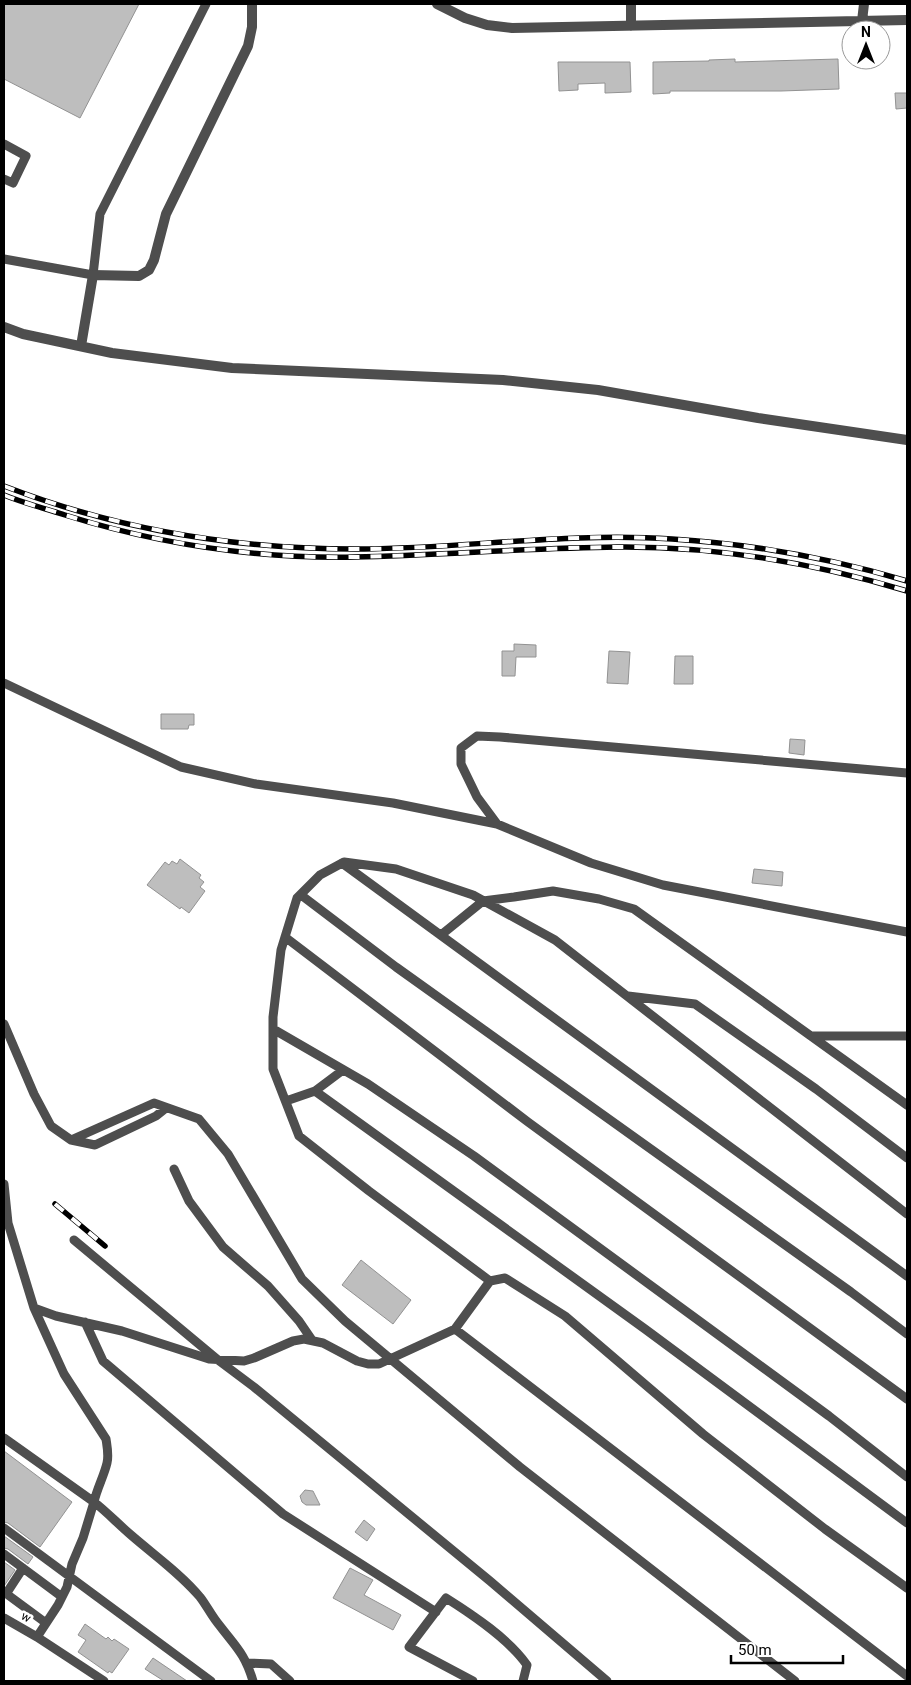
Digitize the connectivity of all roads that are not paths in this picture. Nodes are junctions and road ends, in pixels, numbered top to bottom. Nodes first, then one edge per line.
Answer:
1 (206, 4) edge
2 (252, 4) edge
3 (437, 4) edge
4 (631, 4) edge
5 (864, 4) edge
6 (862, 20) edge
7 (891, 20) edge
8 (907, 20) edge
9 (841, 21) edge
10 (631, 26) junction
11 (4, 144) edge
12 (4, 179) edge
13 (4, 258) edge
14 (93, 275) junction
15 (4, 327) edge
16 (81, 346) junction
17 (907, 440) edge
18 (4, 684) edge
19 (907, 773) edge
20 (497, 824) junction
21 (342, 863) junction
22 (301, 895) junction
23 (483, 901) junction
24 (907, 932) edge
25 (441, 935) junction
26 (285, 937) junction
27 (626, 996) junction
28 (4, 1024) edge
29 (273, 1029) junction
30 (810, 1036) junction
31 (907, 1036) edge
32 (344, 1070) junction
33 (316, 1091) junction
34 (286, 1101) junction
35 (907, 1105) edge
36 (166, 1108) junction
37 (71, 1140) junction
38 (907, 1158) edge
39 (174, 1168) dead end
40 (4, 1184) edge
41 (907, 1214) edge
42 (6, 1222) edge
43 (74, 1240) dead end
44 (907, 1276) edge
45 (490, 1281) junction
46 (34, 1308) junction
47 (84, 1322) junction
48 (455, 1329) junction
49 (907, 1334) edge
50 (312, 1340) junction
51 (391, 1359) junction
52 (218, 1360) junction
53 (907, 1399) edge
54 (4, 1438) edge
55 (907, 1476) edge
56 (94, 1502) junction
57 (907, 1524) edge
58 (4, 1528) edge
59 (4, 1554) edge
60 (23, 1568) junction
61 (70, 1577) junction
62 (907, 1588) edge
63 (5, 1593) edge
64 (62, 1597) junction
65 (436, 1612) junction
66 (4, 1618) edge
67 (46, 1623) junction
68 (37, 1637) junction
69 (247, 1663) junction
70 (907, 1676) edge
71 (104, 1681) edge
72 (211, 1681) edge
73 (252, 1681) edge
74 (290, 1681) edge
75 (473, 1681) edge
76 (523, 1681) edge
77 (607, 1681) edge
78 (795, 1681) edge

1 - 14 lane
2 - 14 street
3 - 10 street
4 - 10 street
5 - 6 street
7 - 8 street
9 - 10 street
11 - 12 lane
13 - 14 lane
14 - 16 street
15 - 16 street
16 - 17 street
18 - 20 lane
19 - 20 lane
20 - 24 lane
21 - 22 lane
21 - 23 lane
21 - 25 lane
22 - 26 lane
22 - 49 lane
23 - 25 lane
23 - 27 lane
23 - 30 lane
25 - 44 lane
26 - 29 lane
26 - 53 lane
27 - 38 lane
27 - 41 lane
28 - 37 lane
29 - 32 lane
29 - 34 lane
30 - 31 lane
30 - 35 lane
32 - 33 lane
32 - 55 lane
33 - 34 lane
33 - 57 lane
34 - 45 lane
36 - 37 lane
36 - 37 lane
36 - 51 lane
39 - 50 lane
40 - 42 lane
42 - 46 lane
43 - 52 lane
45 - 48 lane
45 - 62 lane
46 - 47 lane
46 - 56 lane
47 - 52 lane
47 - 65 lane
48 - 51 lane
48 - 70 lane
50 - 51 lane
50 - 52 lane
51 - 78 lane
52 - 77 lane
54 - 56 lane
56 - 61 lane
56 - 69 lane
58 - 61 lane
59 - 60 lane
60 - 63 lane
60 - 64 lane
61 - 64 lane
61 - 72 lane
63 - 67 lane
64 - 67 lane
65 - 75 lane
65 - 76 lane
66 - 68 lane, w
67 - 68 lane
68 - 71 lane, w
69 - 73 lane
69 - 74 lane

